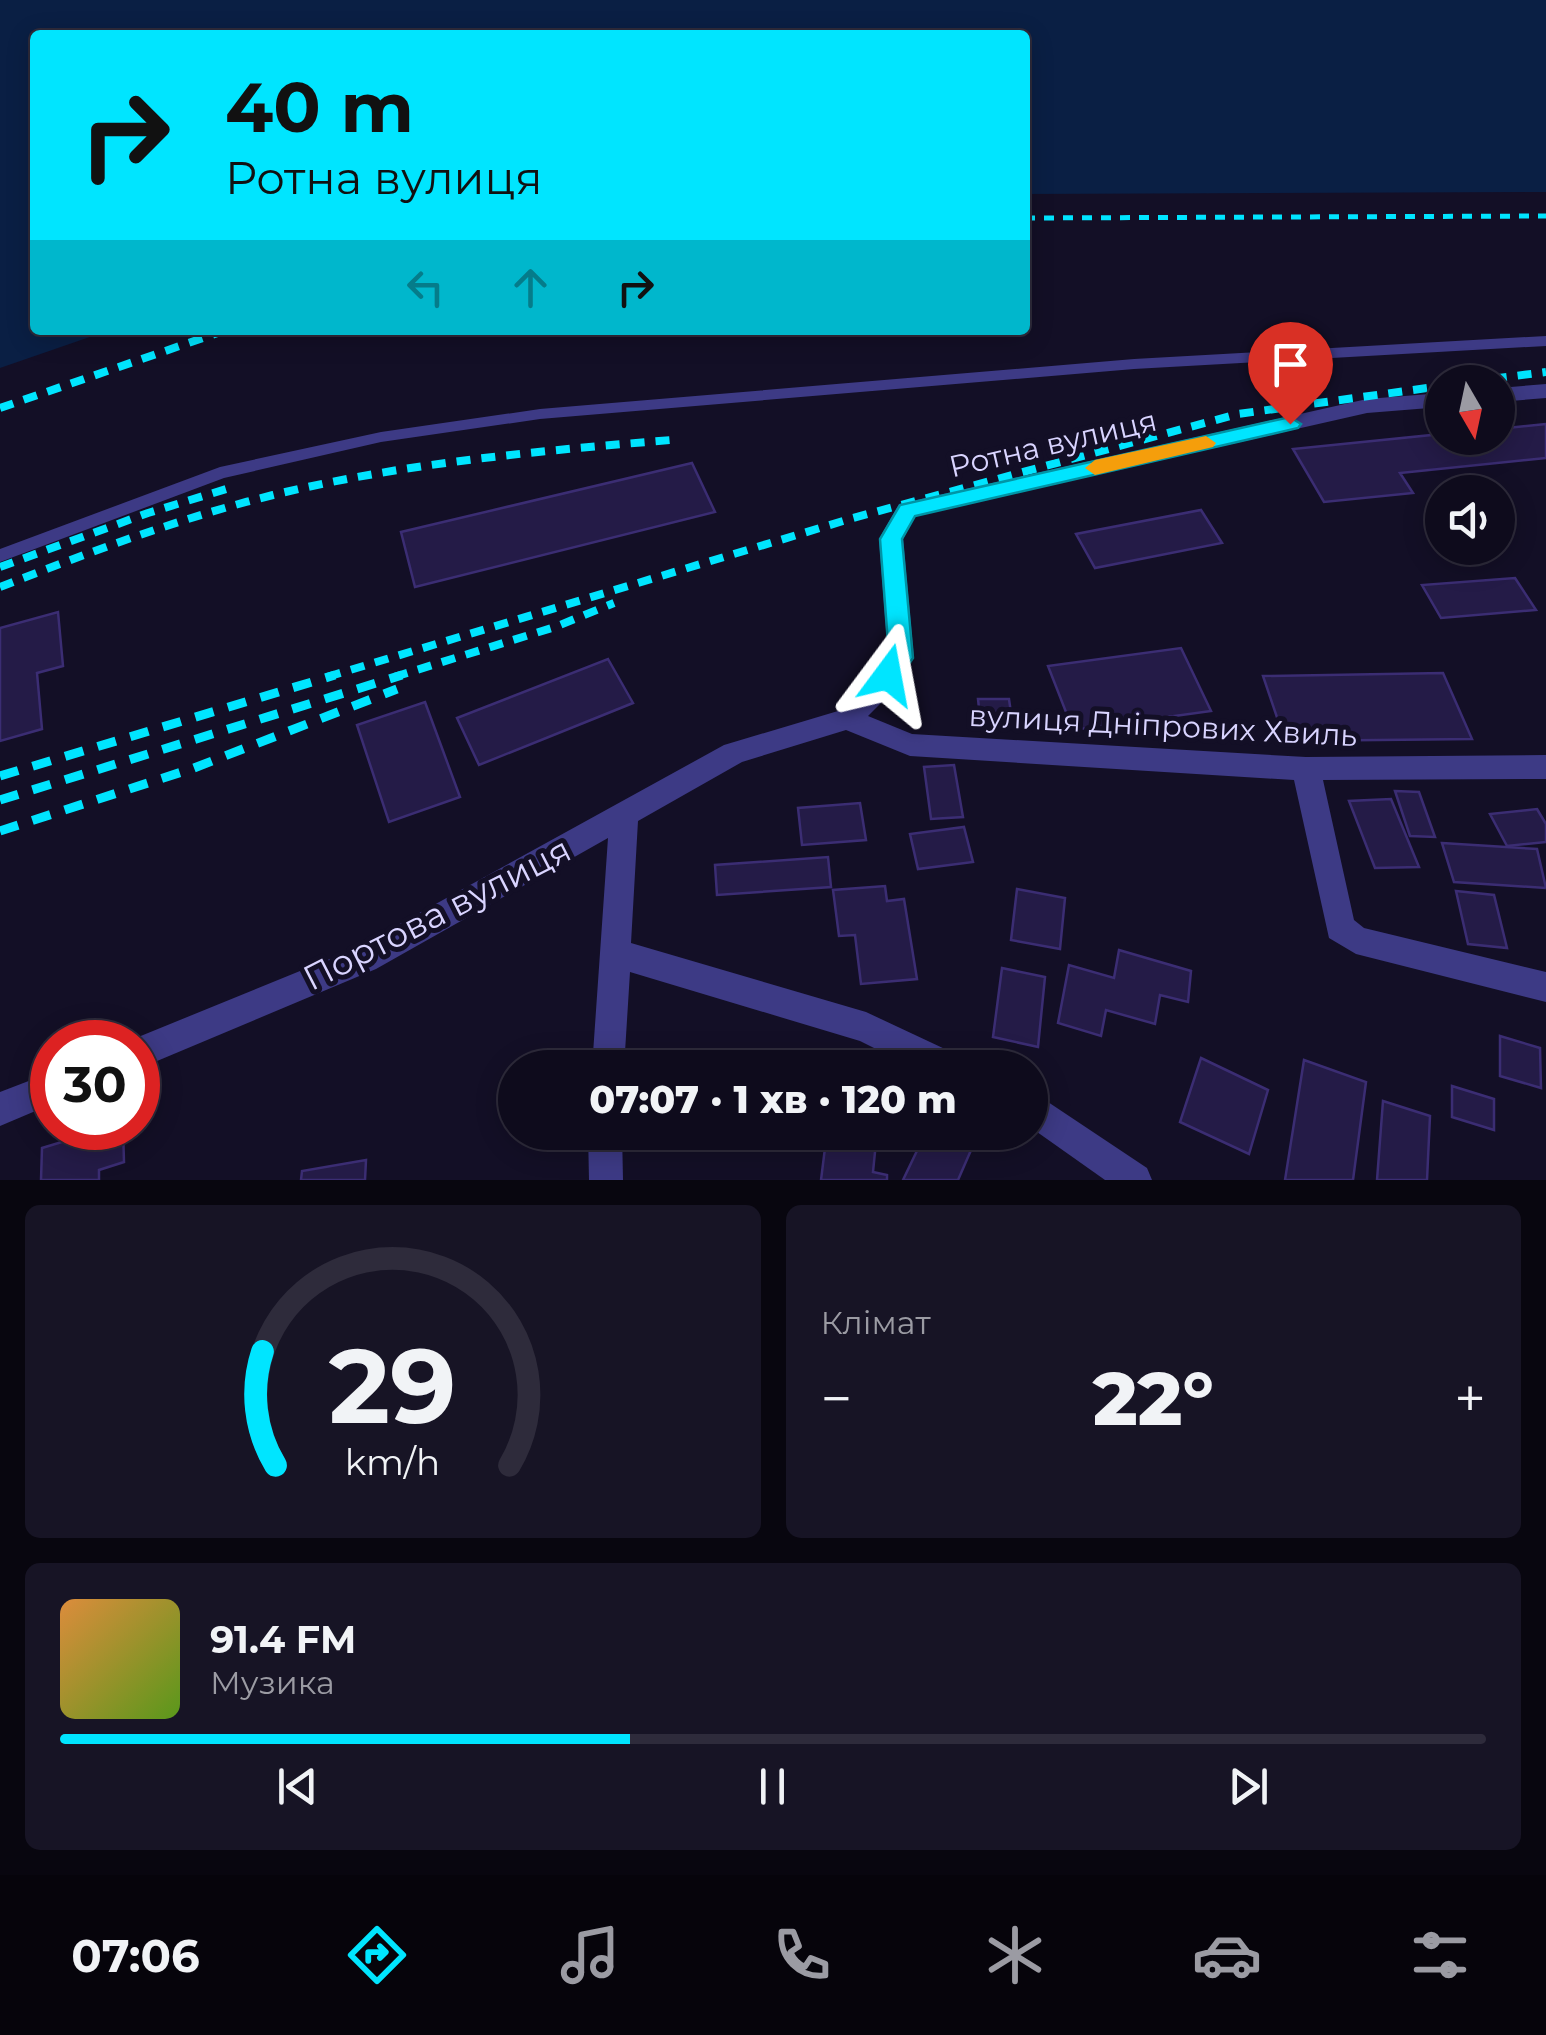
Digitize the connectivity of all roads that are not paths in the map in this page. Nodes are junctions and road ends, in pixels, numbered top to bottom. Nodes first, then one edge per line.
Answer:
1 (1546, 341) edge
2 (1546, 391) edge
3 (1515, 394) edge
4 (1425, 401) edge
5 (0, 556) edge
6 (848, 719) junction
7 (1546, 767) edge
8 (1306, 769) junction
9 (624, 816) junction
10 (615, 953) junction
11 (1546, 988) edge
12 (160, 1043) edge
13 (609, 1050) edge
14 (913, 1050) edge
15 (30, 1097) edge
16 (0, 1110) edge
17 (1048, 1119) edge
18 (605, 1150) edge
19 (606, 1180) edge
20 (1136, 1180) edge

1 - 5 lane
2 - 3 street
4 - 6 street, Ротна вулиця
6 - 8 street, вулиця Дніпрових Хвиль
6 - 9 street
7 - 8 street, вулиця Дніпрових Хвиль
8 - 11 street
9 - 10 street
9 - 12 street, Портова вулиця
10 - 13 street
10 - 14 street
15 - 16 street
17 - 20 street
18 - 19 street

